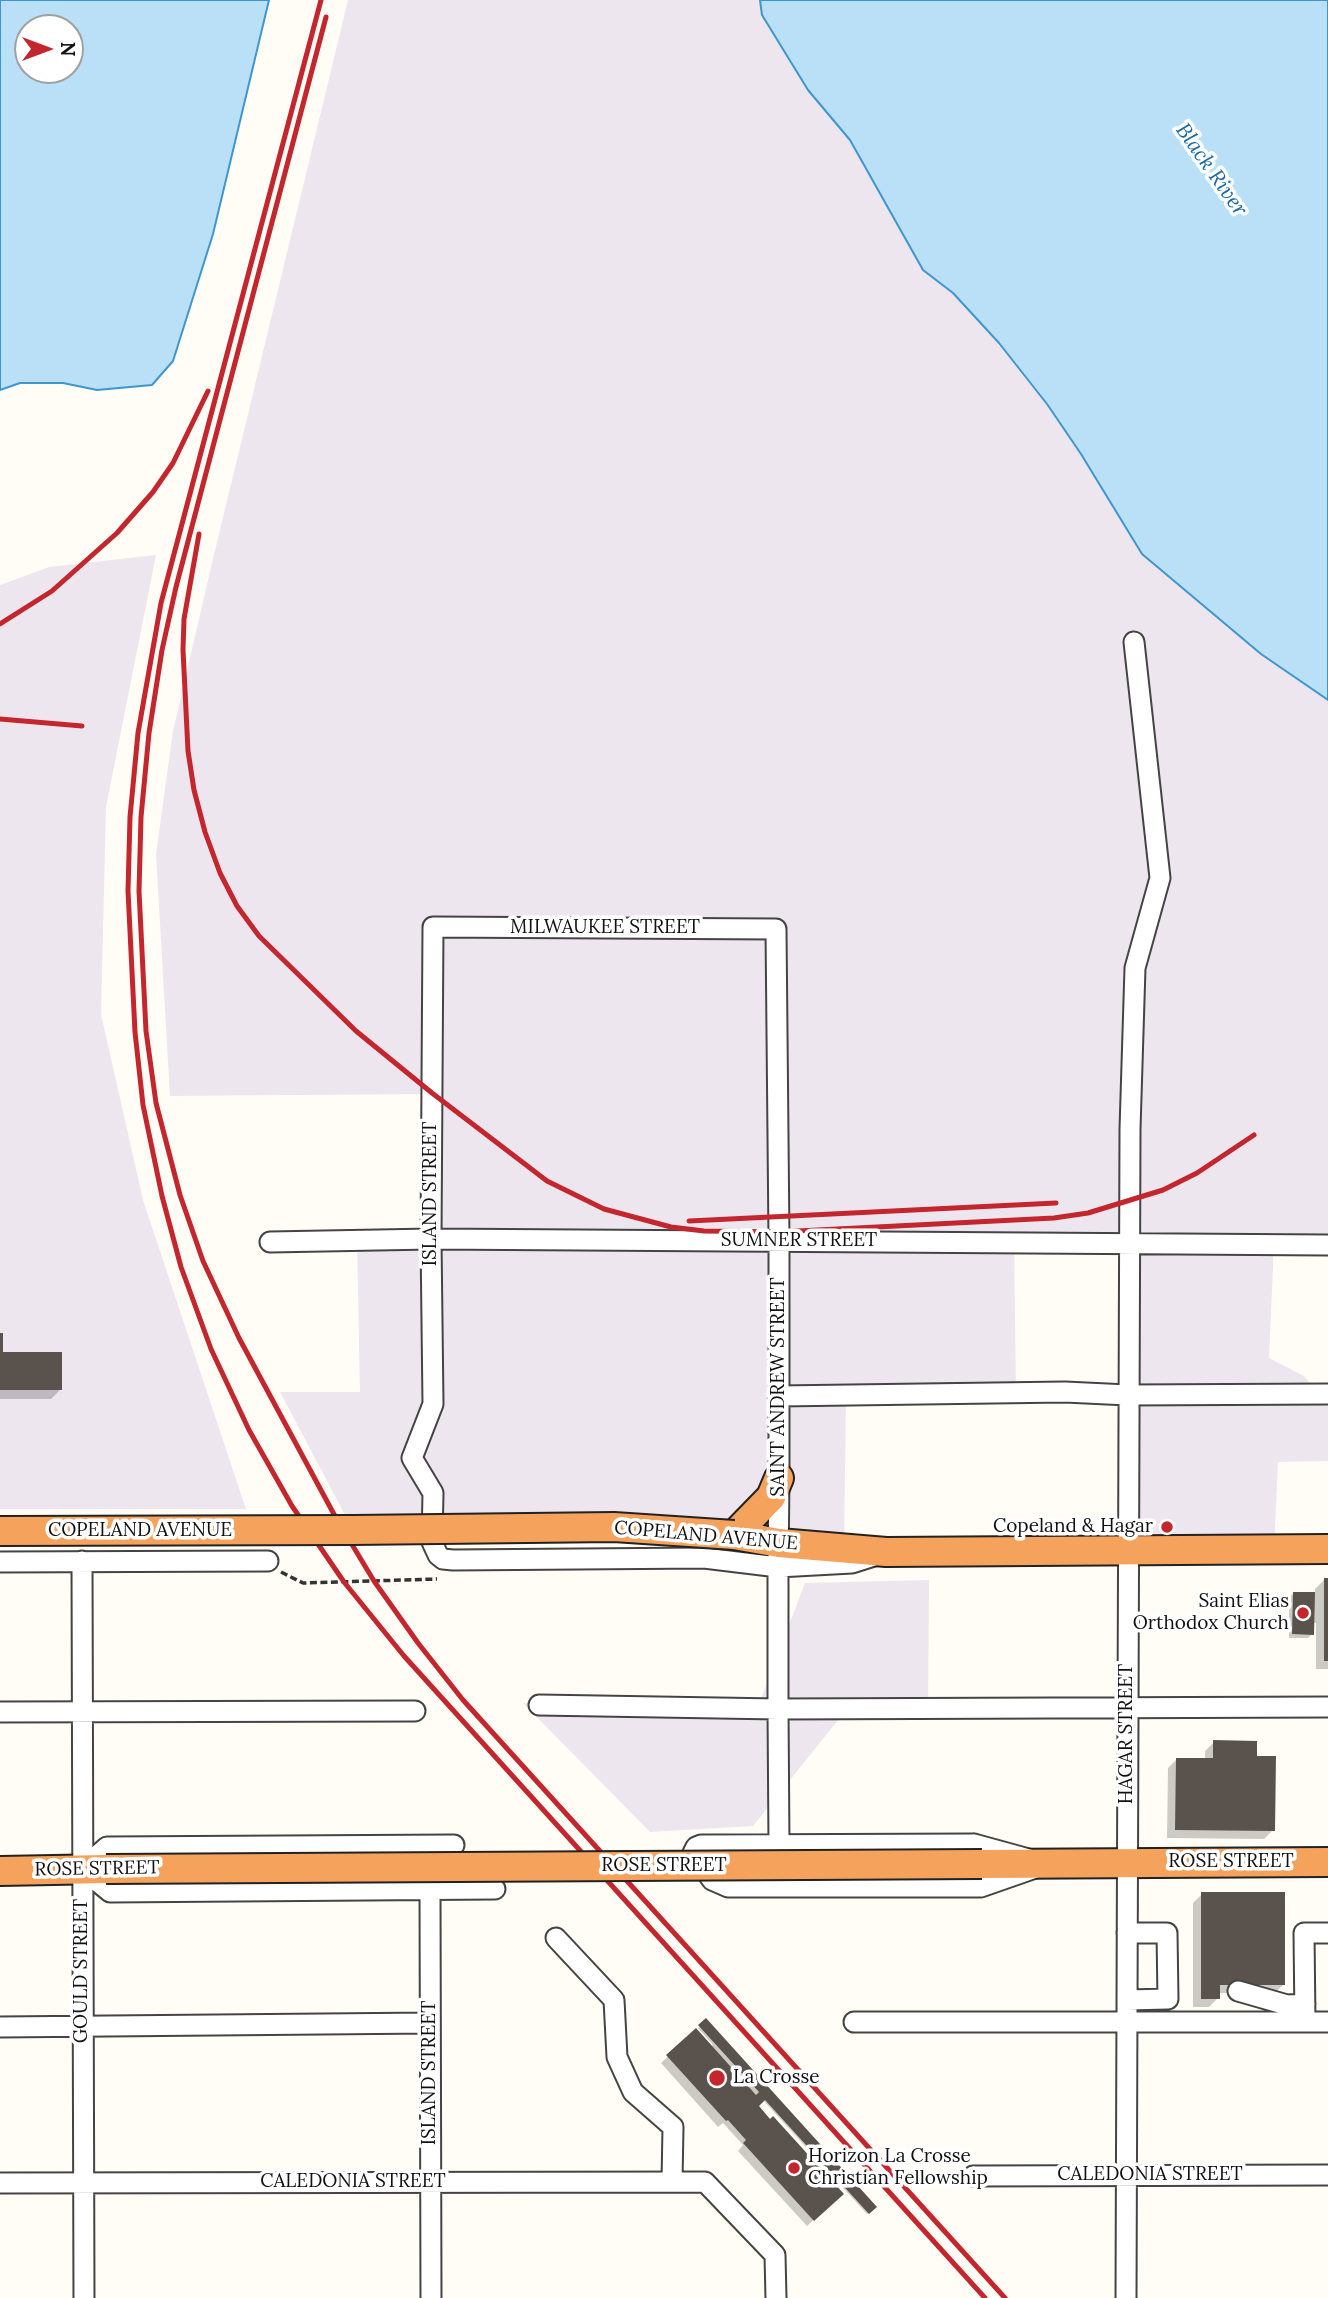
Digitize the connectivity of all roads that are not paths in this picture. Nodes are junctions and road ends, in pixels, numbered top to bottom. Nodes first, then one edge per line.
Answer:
1 (1134, 642) dead end
2 (433, 927) joint
3 (776, 929) joint
4 (431, 1239) junction
5 (779, 1240) junction
6 (270, 1242) dead end
7 (1129, 1243) junction
8 (1328, 1245) edge
9 (1328, 1394) edge
10 (1128, 1395) junction
11 (779, 1396) junction
12 (779, 1478) junction
13 (0, 1531) edge
14 (734, 1535) junction
15 (1128, 1549) junction
16 (1328, 1549) edge
17 (778, 1555) junction
18 (82, 1561) junction
19 (0, 1562) edge
20 (268, 1562) road end
21 (539, 1705) dead end
22 (1127, 1707) junction
23 (1328, 1707) edge
24 (778, 1709) junction
25 (415, 1711) dead end
26 (0, 1712) edge
27 (82, 1712) junction
28 (454, 1845) dead end
29 (779, 1846) junction
30 (1328, 1862) edge
31 (1126, 1863) junction
32 (1047, 1864) junction
33 (94, 1869) junction
34 (0, 1871) edge
35 (430, 1889) junction
36 (495, 1889) dead end
37 (1127, 1933) junction
38 (1328, 1933) edge
39 (556, 1938) dead end
40 (1238, 1991) dead end
41 (1168, 1999) junction
42 (1127, 2000) junction
43 (1305, 2013) junction
44 (855, 2022) dead end
45 (1168, 2022) junction
46 (1328, 2022) edge
47 (430, 2023) junction
48 (1128, 2023) junction
49 (0, 2027) edge
50 (82, 2027) junction
51 (1328, 2175) edge
52 (973, 2176) dead end
53 (1126, 2176) junction
54 (431, 2181) junction
55 (83, 2182) junction
56 (673, 2182) junction
57 (0, 2183) edge
58 (84, 2298) edge
59 (431, 2298) edge
60 (776, 2298) edge
61 (1126, 2298) edge

1 - 7 street, HAGAR STREET
2 - 3 street, MILWAUKEE STREET
2 - 4 street, ISLAND STREET
3 - 5 street, SAINT ANDREW STREET
4 - 5 street, SUMNER STREET
4 - 6 street, SUMNER STREET
4 - 17 street, ISLAND STREET
5 - 7 street, SUMNER STREET
5 - 11 street, SAINT ANDREW STREET
7 - 8 street, SUMNER STREET
7 - 10 street, HAGAR STREET
9 - 10 street
10 - 11 street
10 - 15 street, HAGAR STREET
11 - 12 street, SAINT ANDREW STREET
12 - 14 highway
12 - 17 street, SAINT ANDREW STREET
13 - 14 highway, COPELAND AVENUE, bridge
14 - 17 highway, COPELAND AVENUE
15 - 16 highway, COPELAND AVENUE
15 - 17 highway, COPELAND AVENUE
15 - 22 street, HAGAR STREET
17 - 24 street, SAINT ANDREW STREET
18 - 19 street
18 - 20 street
18 - 27 street, GOULD STREET
21 - 24 street
22 - 23 street
22 - 24 street
22 - 31 street, HAGAR STREET
24 - 29 street, SAINT ANDREW STREET
25 - 27 street
26 - 27 street
27 - 33 street, GOULD STREET
28 - 33 street
29 - 32 street
29 - 32 street
30 - 31 highway, ROSE STREET
31 - 32 highway, ROSE STREET
31 - 37 street, HAGAR STREET
32 - 33 highway, ROSE STREET, bridge
33 - 34 highway, ROSE STREET
33 - 35 street
33 - 50 street, GOULD STREET
35 - 36 street
35 - 47 street, ISLAND STREET
37 - 41 street
37 - 42 street, HAGAR STREET
38 - 43 street
39 - 56 street
40 - 43 street
41 - 42 street
41 - 45 street
42 - 48 street, HAGAR STREET
43 - 45 street
43 - 46 street
44 - 48 street
45 - 48 street
47 - 50 street
47 - 54 street, ISLAND STREET
48 - 53 street, HAGAR STREET
49 - 50 street
50 - 55 street, GOULD STREET
51 - 53 street, CALEDONIA STREET
52 - 53 street, CALEDONIA STREET
53 - 61 street, HAGAR STREET
54 - 55 street, CALEDONIA STREET
54 - 56 street, CALEDONIA STREET
54 - 59 street, ISLAND STREET
55 - 57 street, CALEDONIA STREET
55 - 58 street, GOULD STREET
56 - 60 street, CALEDONIA STREET

